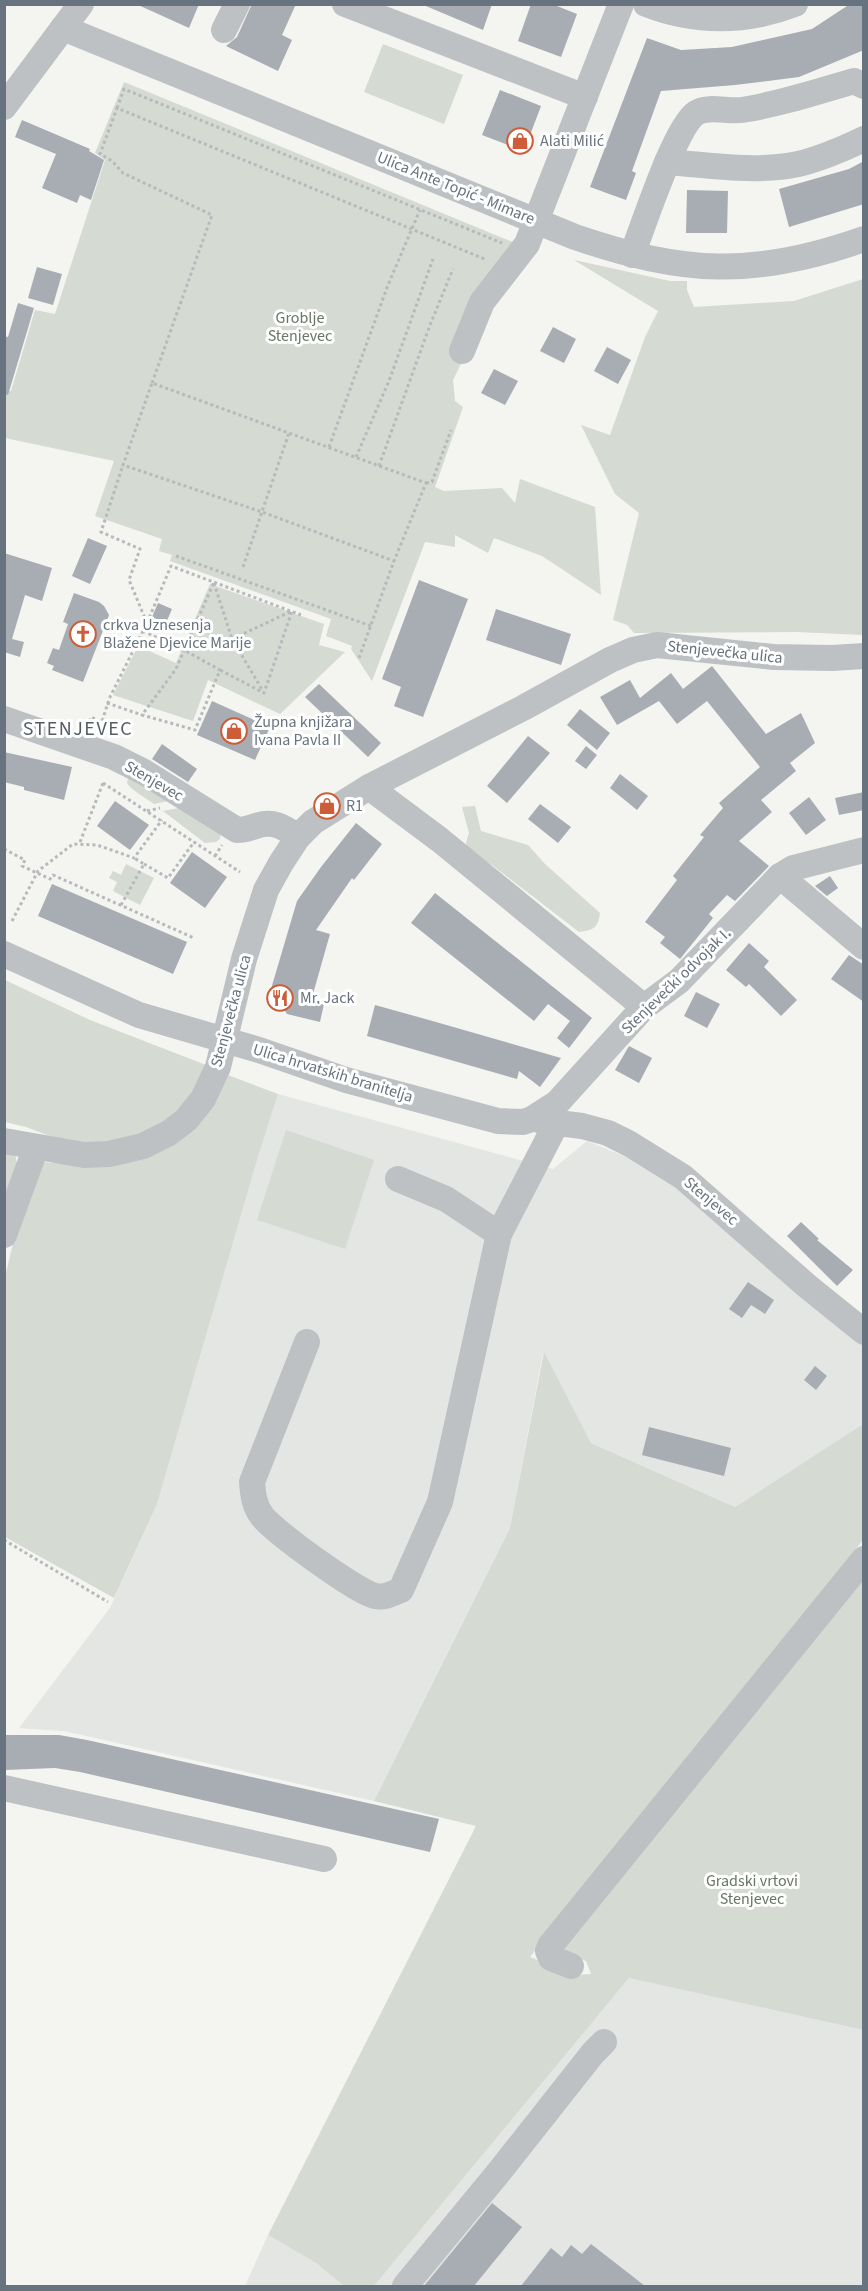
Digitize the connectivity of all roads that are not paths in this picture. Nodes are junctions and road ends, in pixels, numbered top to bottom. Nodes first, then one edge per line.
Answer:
1 (81, 4) edge
2 (237, 4) edge
3 (345, 4) edge
4 (621, 4) edge
5 (646, 4) edge
6 (795, 4) edge
7 (63, 28) junction
8 (224, 30) dead end
9 (864, 86) edge
10 (585, 97) junction
11 (4, 107) edge
12 (864, 139) edge
13 (668, 162) junction
14 (536, 221) junction
15 (864, 239) edge
16 (632, 255) junction
17 (462, 351) dead end
18 (864, 656) edge
19 (4, 719) edge
20 (369, 787) junction
21 (298, 837) junction
22 (864, 850) edge
23 (780, 876) junction
24 (864, 947) edge
25 (4, 954) edge
26 (645, 1007) junction
27 (223, 1039) junction
28 (544, 1122) junction
29 (4, 1141) edge
30 (36, 1147) junction
31 (398, 1179) dead end
32 (499, 1234) junction
33 (4, 1235) edge
34 (864, 1332) edge
35 (307, 1342) dead end
36 (864, 1558) edge
37 (4, 1788) edge
38 (324, 1859) dead end
39 (571, 1966) dead end
40 (604, 2042) dead end
41 (405, 2286) edge

1 - 7 street
2 - 8 street
3 - 10 street
4 - 10 street
5 - 6 street
7 - 11 street
7 - 14 street, Ulica Ante Topić - Mimare
9 - 13 street
10 - 14 street
12 - 13 street
13 - 16 street
14 - 16 street, Ulica Ante Topić - Mimare
14 - 17 street
15 - 16 street, Ulica Ante Topić - Mimare
18 - 20 street, Stenjevečka ulica
19 - 21 street, Stenjevec
20 - 21 street, Stenjevečka ulica
20 - 26 street
21 - 27 street, Stenjevečka ulica
22 - 23 street, Stenjevečki odvojak I.
23 - 24 street
23 - 26 street, Stenjevečki odvojak I.
25 - 27 street, Ulica hrvatskih branitelja
26 - 28 street, Stenjevečki odvojak I.
27 - 28 street, Ulica hrvatskih branitelja
27 - 30 street, Stenjevečka ulica
28 - 32 street
28 - 34 street, Stenjevec
29 - 30 street, Stenjevečka ulica
30 - 33 street
31 - 32 street
32 - 35 street
36 - 39 street
37 - 38 street
40 - 41 street

